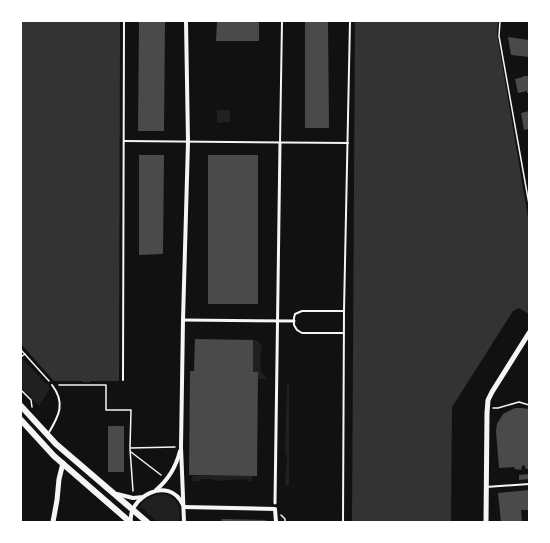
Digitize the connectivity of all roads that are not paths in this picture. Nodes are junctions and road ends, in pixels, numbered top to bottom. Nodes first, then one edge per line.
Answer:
1 (124, 21) edge
2 (186, 21) edge
3 (282, 21) edge
4 (350, 21) edge
5 (124, 141) junction
6 (188, 142) junction
7 (280, 143) junction
8 (348, 143) junction
9 (344, 311) junction
10 (183, 320) junction
11 (278, 321) junction
12 (294, 321) junction
13 (344, 333) junction
14 (529, 333) edge
15 (123, 380) dead end
16 (52, 385) road end
17 (21, 406) edge
18 (21, 420) edge
19 (47, 435) junction
20 (182, 447) junction
21 (63, 463) junction
22 (529, 484) edge
23 (486, 487) junction
24 (154, 491) junction
25 (113, 493) junction
26 (145, 496) junction
27 (275, 503) dead end
28 (184, 507) junction
29 (133, 510) junction
30 (53, 522) edge
31 (130, 522) edge
32 (148, 522) edge
33 (184, 522) edge
34 (276, 522) edge
35 (343, 522) edge
36 (486, 522) edge

1 - 5 lane
2 - 6 street
3 - 7 lane
4 - 8 lane
5 - 6 lane
5 - 15 lane
6 - 7 lane
6 - 10 street
7 - 8 lane
7 - 11 street
8 - 9 lane
9 - 12 lane
9 - 13 lane
10 - 11 street
10 - 20 street
11 - 12 street
11 - 27 street
12 - 13 lane
13 - 35 lane
14 - 23 street
16 - 19 lane
17 - 19 main road
18 - 21 main road
19 - 25 main road
20 - 24 street
20 - 28 street
21 - 30 street
21 - 31 main road
22 - 23 lane
23 - 36 street
24 - 26 street
24 - 28 street
25 - 26 street
25 - 29 main road
26 - 29 street
28 - 33 street
28 - 34 street
29 - 31 street
29 - 32 main road

